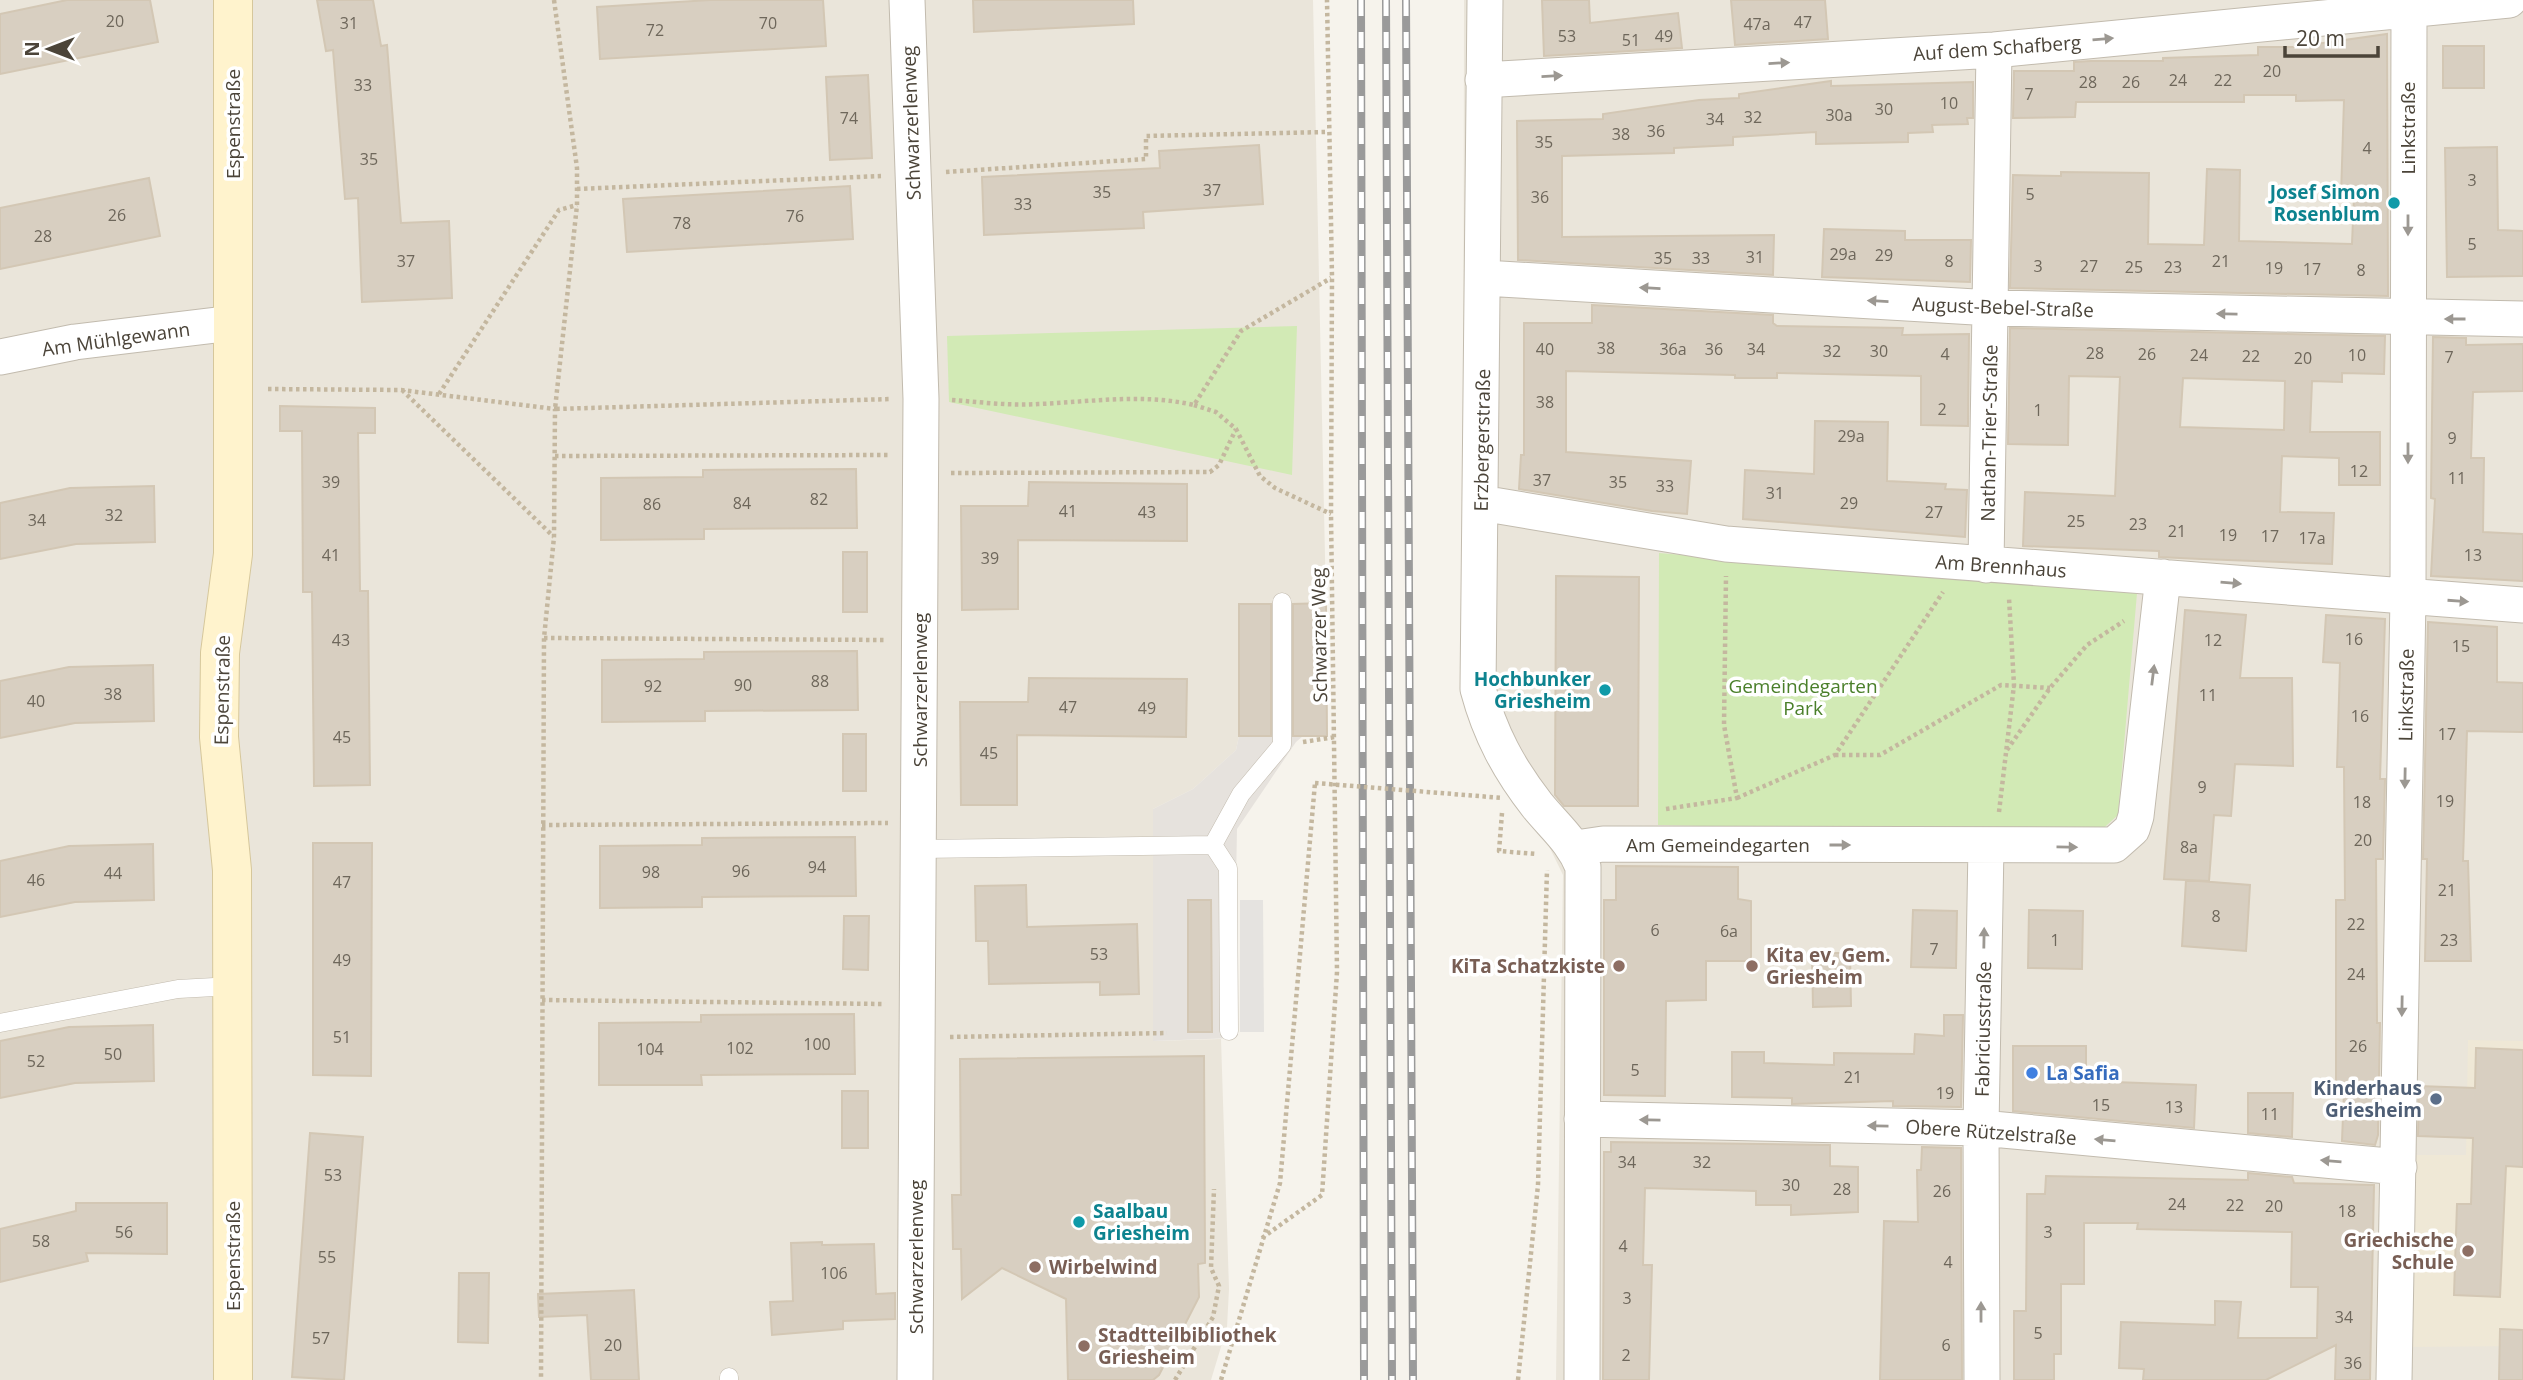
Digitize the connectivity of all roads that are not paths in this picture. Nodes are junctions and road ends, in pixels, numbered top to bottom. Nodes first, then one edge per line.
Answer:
1 (233, 0) edge
2 (907, 0) edge
3 (1485, 0) edge
4 (2509, 0) edge
5 (2409, 10) junction
6 (1994, 50) junction
7 (1483, 80) junction
8 (1484, 278) junction
9 (1992, 308) junction
10 (2407, 318) junction
11 (2523, 319) edge
12 (233, 323) junction
13 (0, 357) edge
14 (1481, 503) junction
15 (1984, 565) junction
16 (2162, 586) junction
17 (2408, 597) junction
18 (1282, 602) dead end
19 (2523, 605) edge
20 (918, 836) junction
21 (1213, 845) junction
22 (1986, 846) junction
23 (1562, 852) junction
24 (233, 986) junction
25 (0, 1023) edge
26 (1229, 1031) dead end
27 (1581, 1119) junction
28 (1981, 1128) junction
29 (2399, 1167) junction
30 (233, 1380) edge
31 (915, 1380) edge
32 (1581, 1380) edge
33 (1982, 1380) edge
34 (2394, 1380) edge

1 - 12 street, Espenstraße
2 - 20 street, Schwarzerlenweg
3 - 7 street, Erzbergerstraße
4 - 5 street, Auf dem Schafberg
6 -> 5 street, Auf dem Schafberg
5 -> 10 street, Linkstraße
7 -> 6 street, Auf dem Schafberg
6 - 9 street, Nathan-Trier-Straße
7 - 8 street, Erzbergerstraße
9 -> 8 street, August-Bebel-Straße
8 - 14 street, Erzbergerstraße
10 -> 9 street, August-Bebel-Straße
9 - 15 street, Nathan-Trier-Straße
11 -> 10 street, August-Bebel-Straße
10 -> 17 street, Linkstraße
12 - 13 street, Am Mühlgewann
12 - 24 street, Espenstraße
14 - 15 street, Am Brennhaus
14 - 23 street, Erzbergerstraße
15 - 16 street, Am Brennhaus
16 -> 17 street, Am Brennhaus
22 -> 16 street, Am Gemeindegarten
17 -> 19 street, Am Brennhaus
17 -> 29 street, Linkstraße
18 - 21 lane
20 - 21 lane
20 - 31 street, Schwarzerlenweg
21 - 26 lane
23 -> 22 street, Am Gemeindegarten
28 -> 22 street, Fabriciusstraße
23 - 27 street
24 - 25 lane
24 - 30 street, Espenstraße
28 -> 27 street, Obere Rützelstraße
27 - 32 street
29 -> 28 street, Obere Rützelstraße
33 -> 28 street, Fabriciusstraße
29 - 34 street, Linkstraße

